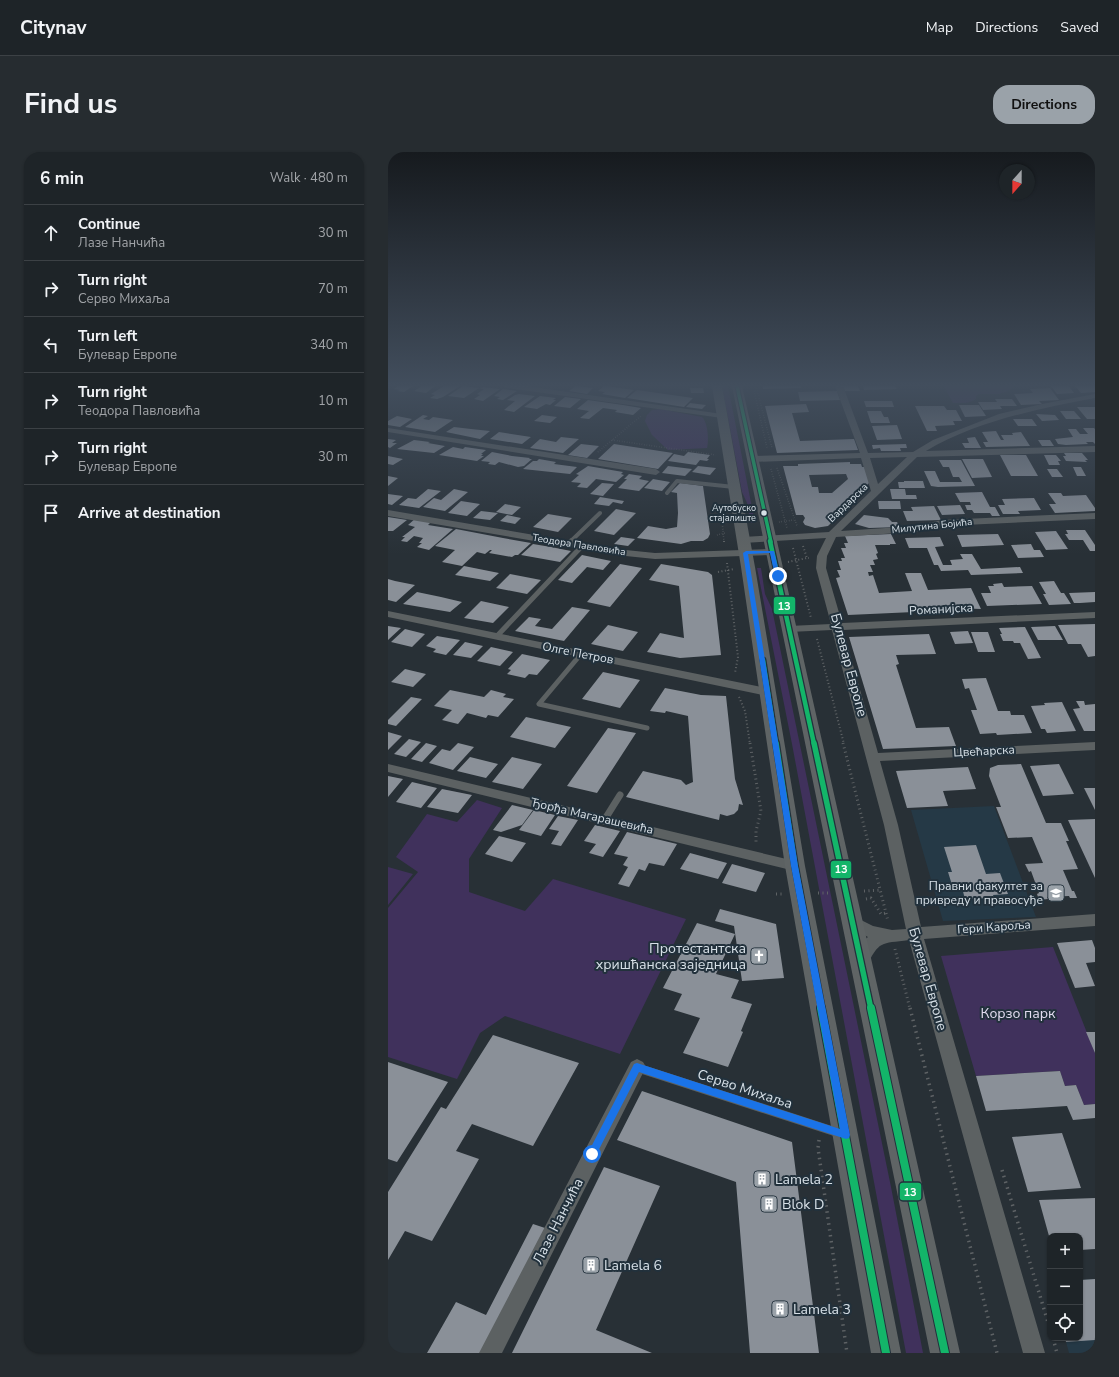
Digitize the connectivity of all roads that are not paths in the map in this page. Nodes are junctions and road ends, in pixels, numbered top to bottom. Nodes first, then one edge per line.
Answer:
1 (466, 442) edge
2 (726, 442) edge
3 (749, 442) edge
4 (860, 442) edge
5 (937, 442) edge
6 (1095, 449) edge
7 (914, 454) junction
8 (865, 456) junction
9 (752, 459) junction
10 (656, 472) dead end
11 (734, 487) junction
12 (876, 492) junction
13 (667, 493) dead end
14 (388, 513) edge
15 (600, 513) dead end
16 (1095, 516) edge
17 (833, 533) junction
18 (569, 544) junction
19 (771, 545) junction
20 (582, 546) junction
21 (745, 546) junction
22 (388, 614) edge
23 (1095, 615) edge
24 (838, 627) junction
25 (789, 629) junction
26 (496, 636) junction
27 (581, 654) junction
28 (768, 692) junction
29 (647, 728) dead end
30 (1095, 746) edge
31 (874, 757) junction
32 (388, 768) edge
33 (620, 795) dead end
34 (605, 820) junction
35 (795, 866) junction
36 (1095, 920) edge
37 (851, 921) junction
38 (915, 933) junction
39 (892, 936) junction
40 (860, 963) junction
41 (637, 1067) joint
42 (846, 1135) junction
43 (490, 1353) edge
44 (886, 1353) edge
45 (945, 1353) edge
46 (1034, 1353) edge

1 - 10 street
2 - 11 main road
3 - 9 main road
4 - 8 street
5 - 7 street, Вардарска
6 - 7 street
7 - 8 street
7 - 12 street, Вардарска
8 - 9 street
8 - 12 street
9 - 19 main road
11 - 13 lane
11 - 21 main road
12 - 17 street, Вардарска
14 - 18 street, Теодора Павловића
15 - 18 lane
16 - 17 street, Милутина Бојића
17 - 19 street, Милутина Бојића
17 - 24 street, Булевар Европе
18 - 20 street, Теодора Павловића
19 - 21 street, Теодора Павловића
19 - 25 main road
20 - 21 street, Теодора Павловића
20 - 26 lane
21 - 28 main road
22 - 26 street, Олге Петров
23 - 24 street, Романијска
24 - 25 street, Романијска
24 - 31 street, Булевар Европе
25 - 37 main road
26 - 27 street, Олге Петров
27 - 28 street, Олге Петров
27 - 29 lane
28 - 35 main road
30 - 31 street, Цвећарска
31 - 38 street, Булевар Европе
32 - 34 street, Ђорђа Магарашевића
33 - 34 lane
34 - 35 street, Ђорђа Магарашевића
35 - 42 main road
36 - 38 street, Гери Кароља
37 - 39 street, Гери Кароља
37 - 40 main road
38 - 39 street, Гери Кароља
38 - 46 street, Булевар Европе
39 - 40 street, Гери Кароља
40 - 45 main road
41 - 42 lane, Серво Михаља
41 - 43 street, Лазе Нанчића
42 - 44 main road

